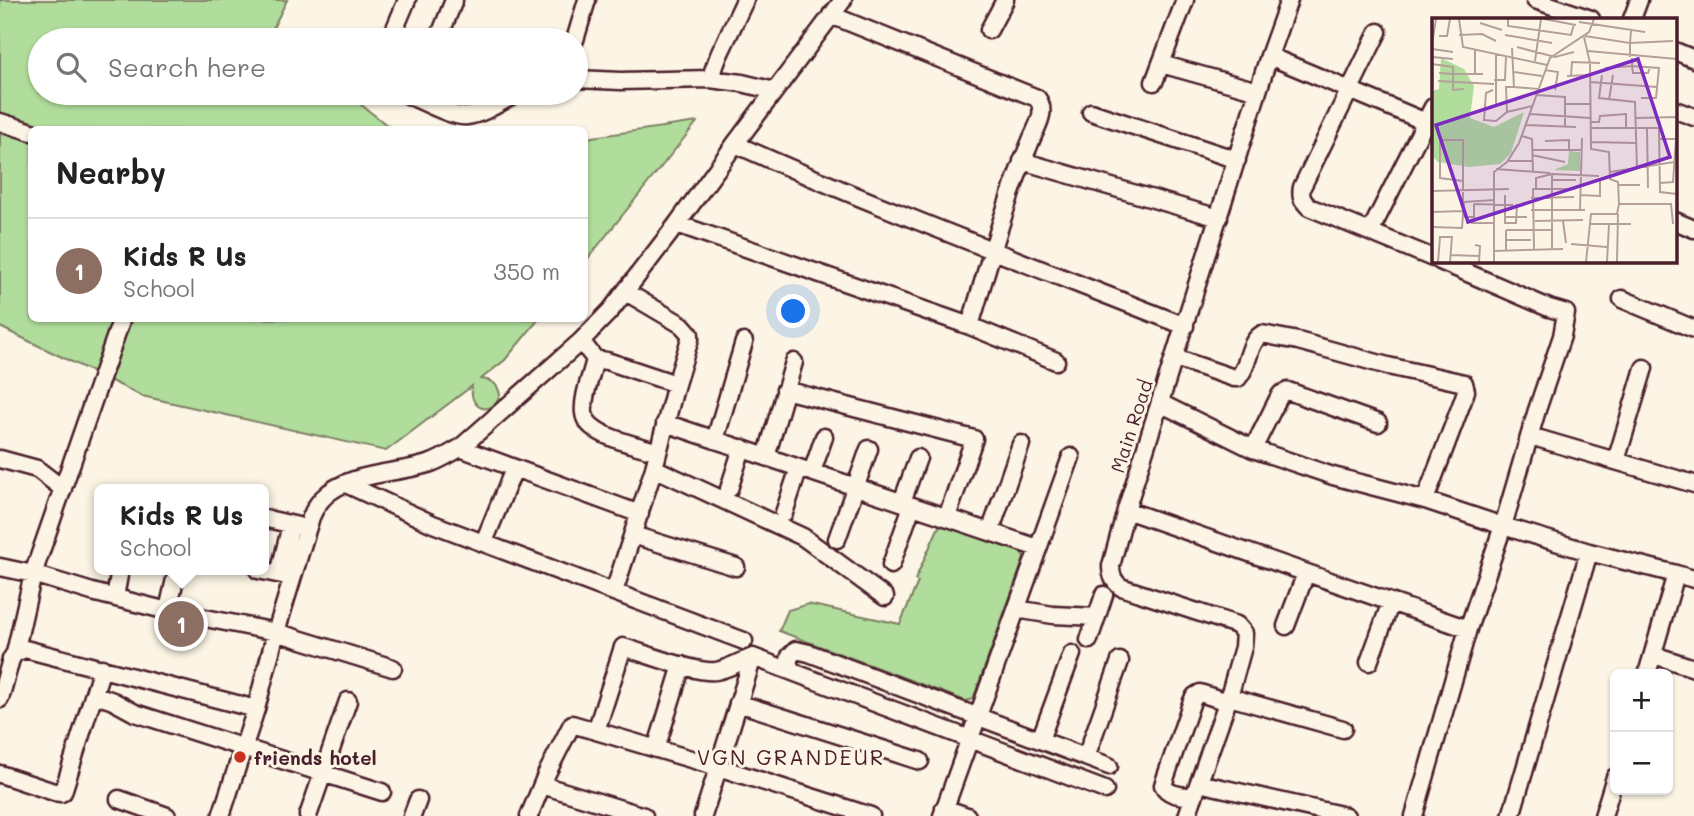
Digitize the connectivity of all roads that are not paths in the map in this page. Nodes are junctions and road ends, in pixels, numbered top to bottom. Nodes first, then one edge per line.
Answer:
1 (407, 0) edge
2 (454, 0) edge
3 (587, 0) edge
4 (745, 0) edge
5 (843, 0) edge
6 (1005, 0) edge
7 (1185, 0) edge
8 (1289, 0) edge
9 (1535, 0) edge
10 (1639, 0) edge
11 (831, 15) junction
12 (1588, 18) edge
13 (1632, 18) edge
14 (395, 28) edge
15 (443, 28) edge
16 (579, 28) edge
17 (989, 30) dead end
18 (1378, 32) dead end
19 (1676, 51) edge
20 (1269, 56) junction
21 (1694, 59) edge
22 (1161, 64) junction
23 (710, 79) junction
24 (588, 80) edge
25 (1154, 82) dead end
26 (1349, 89) junction
27 (1258, 91) junction
28 (775, 92) junction
29 (434, 105) edge
30 (487, 105) edge
31 (1676, 110) edge
32 (1091, 112) dead end
33 (1694, 117) edge
34 (1431, 118) edge
35 (0, 122) edge
36 (28, 131) edge
37 (735, 144) junction
38 (1237, 160) junction
39 (1022, 161) junction
40 (1219, 218) junction
41 (1676, 221) edge
42 (677, 224) junction
43 (1694, 229) edge
44 (1370, 232) junction
45 (992, 249) junction
46 (1432, 257) edge
47 (1443, 262) edge
48 (626, 292) junction
49 (1622, 299) dead end
50 (121, 322) edge
51 (970, 326) junction
52 (1185, 326) junction
53 (1694, 329) edge
54 (581, 341) junction
55 (744, 342) dead end
56 (1175, 358) junction
57 (595, 359) junction
58 (1056, 361) dead end
59 (794, 362) dead end
60 (1644, 368) dead end
61 (676, 384) junction
62 (785, 390) junction
63 (1160, 403) junction
64 (665, 423) junction
65 (1378, 423) dead end
66 (824, 436) dead end
67 (1530, 436) junction
68 (715, 440) junction
69 (1021, 444) dead end
70 (460, 448) junction
71 (742, 449) junction
72 (869, 449) dead end
73 (1253, 449) junction
74 (657, 452) junction
75 (766, 457) junction
76 (1071, 457) dead end
77 (918, 458) dead end
78 (0, 460) edge
79 (1616, 461) junction
80 (514, 468) junction
81 (654, 468) junction
82 (806, 470) junction
83 (346, 484) junction
84 (1694, 484) edge
85 (856, 487) junction
86 (63, 489) junction
87 (729, 489) dead end
88 (1425, 500) junction
89 (907, 504) junction
90 (1126, 510) junction
91 (784, 513) dead end
92 (640, 514) junction
93 (947, 517) junction
94 (269, 520) edge
95 (291, 525) junction
96 (1503, 526) junction
97 (308, 528) junction
98 (990, 532) junction
99 (633, 534) junction
100 (837, 539) dead end
101 (484, 542) junction
102 (1038, 548) junction
103 (1589, 552) junction
104 (891, 565) dead end
105 (0, 567) edge
106 (736, 567) dead end
107 (269, 572) edge
108 (1306, 573) junction
109 (33, 574) junction
110 (1676, 574) junction
111 (119, 575) edge
112 (176, 575) edge
113 (286, 576) junction
114 (1694, 579) edge
115 (614, 592) junction
116 (1104, 594) dead end
117 (115, 597) junction
118 (885, 597) dead end
119 (1391, 602) junction
120 (1016, 609) junction
121 (168, 610) junction
122 (1097, 617) junction
123 (1286, 626) dead end
124 (1468, 629) junction
125 (276, 632) junction
126 (1089, 639) dead end
127 (744, 641) dead end
128 (15, 653) junction
129 (1072, 654) dead end
130 (1654, 655) junction
131 (753, 657) junction
132 (1120, 661) dead end
133 (1369, 662) dead end
134 (682, 665) junction
135 (102, 668) junction
136 (393, 668) dead end
137 (1694, 668) edge
138 (1649, 669) edge
139 (799, 674) junction
140 (94, 694) junction
141 (0, 699) edge
142 (1228, 700) junction
143 (348, 701) dead end
144 (738, 703) junction
145 (256, 709) junction
146 (978, 716) junction
147 (1343, 729) dead end
148 (596, 731) junction
149 (970, 738) junction
150 (1040, 740) junction
151 (243, 748) junction
152 (656, 749) junction
153 (1086, 757) junction
154 (920, 761) dead end
155 (1109, 766) dead end
156 (718, 767) junction
157 (0, 774) edge
158 (323, 774) junction
159 (542, 785) junction
160 (1105, 790) dead end
161 (1197, 790) junction
162 (382, 792) dead end
163 (1610, 793) edge
164 (119, 799) dead end
165 (943, 812) edge
166 (167, 816) edge
167 (221, 816) edge
168 (308, 816) edge
169 (529, 816) edge
170 (644, 816) edge
171 (703, 816) edge
172 (871, 816) edge
173 (967, 816) edge
174 (1187, 816) edge
175 (1346, 816) edge
176 (1414, 816) edge
177 (1511, 816) edge
178 (1603, 816) edge

1 - 14 street
2 - 15 street
3 - 16 street
4 - 23 street
5 - 11 street
6 - 17 street
7 - 22 street
8 - 20 street, Main Road
9 - 12 street
10 - 13 street
11 - 28 street
11 - 39 street
18 - 26 street
19 - 21 street
20 - 26 street
20 - 27 street, Main Road
22 - 25 street
22 - 27 street
23 - 24 street
23 - 28 street
26 - 34 street
26 - 44 street
27 - 38 street, Main Road
28 - 37 street
29 - 30 street
31 - 33 street
32 - 38 street
34 - 44 street
35 - 36 street
37 - 42 street
37 - 45 street
38 - 40 street, Main Road
39 - 40 street
39 - 45 street
40 - 52 street, Main Road
41 - 43 street
42 - 48 street
42 - 51 street
44 - 46 street
45 - 51 street
45 - 52 street
47 - 67 street
48 - 54 street
48 - 61 street
49 - 53 street
50 - 86 street
51 - 58 street
52 - 56 street, Main Road
54 - 57 street
54 - 70 street
55 - 68 street
56 - 63 street, Main Road
56 - 88 street
57 - 61 street
57 - 74 street
59 - 62 street
60 - 79 street
61 - 64 street
62 - 75 street
62 - 93 street
63 - 73 street
63 - 90 street, Main Road
64 - 68 street
64 - 74 street
65 - 73 street
66 - 82 street
67 - 79 street
67 - 96 street
68 - 71 street
69 - 98 street
70 - 80 street
70 - 83 street
71 - 75 street
71 - 87 street
72 - 85 street
73 - 88 street
74 - 81 street
75 - 82 street
76 - 102 street
77 - 89 street
78 - 86 street
79 - 84 street
80 - 92 street
80 - 101 street
81 - 92 street
81 - 118 street
82 - 85 street
82 - 91 street
83 - 97 street
83 - 101 street
85 - 89 street
85 - 100 street
86 - 109 street
88 - 96 street
89 - 93 street
89 - 104 street
90 - 108 street
90 - 142 street, Main Road
92 - 99 street
93 - 98 street
94 - 95 street
95 - 97 street
95 - 113 street
96 - 103 street
96 - 124 street
97 - 113 street
98 - 102 street
99 - 106 street
99 - 115 street
101 - 115 street
102 - 120 street
103 - 110 street
103 - 177 street
105 - 109 street
107 - 113 street
108 - 119 street
108 - 123 street
109 - 117 street
109 - 128 street
110 - 114 street
110 - 130 street
111 - 117 street
112 - 121 street
113 - 125 street
115 - 127 street
116 - 122 street
117 - 121 street
119 - 124 street
119 - 133 street
120 - 122 street
120 - 146 street
121 - 125 street
122 - 126 street
124 - 176 street
125 - 136 street
125 - 145 street
128 - 135 street
128 - 141 street
129 - 150 street
130 - 137 street
130 - 138 street
131 - 134 street
131 - 139 street
131 - 144 street
132 - 153 street
134 - 148 street
134 - 152 street
135 - 140 street
135 - 145 street
139 - 146 street
139 - 149 street
140 - 151 street
140 - 157 street
142 - 147 street
142 - 161 street, Main Road
142 - 161 street
143 - 158 street
144 - 154 street
144 - 156 street
145 - 151 street
146 - 149 street
146 - 150 street
148 - 152 street
148 - 159 street
149 - 160 street
149 - 165 street
150 - 153 street
151 - 158 street
151 - 167 street
152 - 156 street
153 - 155 street
156 - 171 street
156 - 172 street
158 - 162 street
158 - 168 street
159 - 169 street
159 - 170 street
161 - 174 street, Main Road
161 - 175 street
163 - 178 street
164 - 166 street
165 - 173 street

